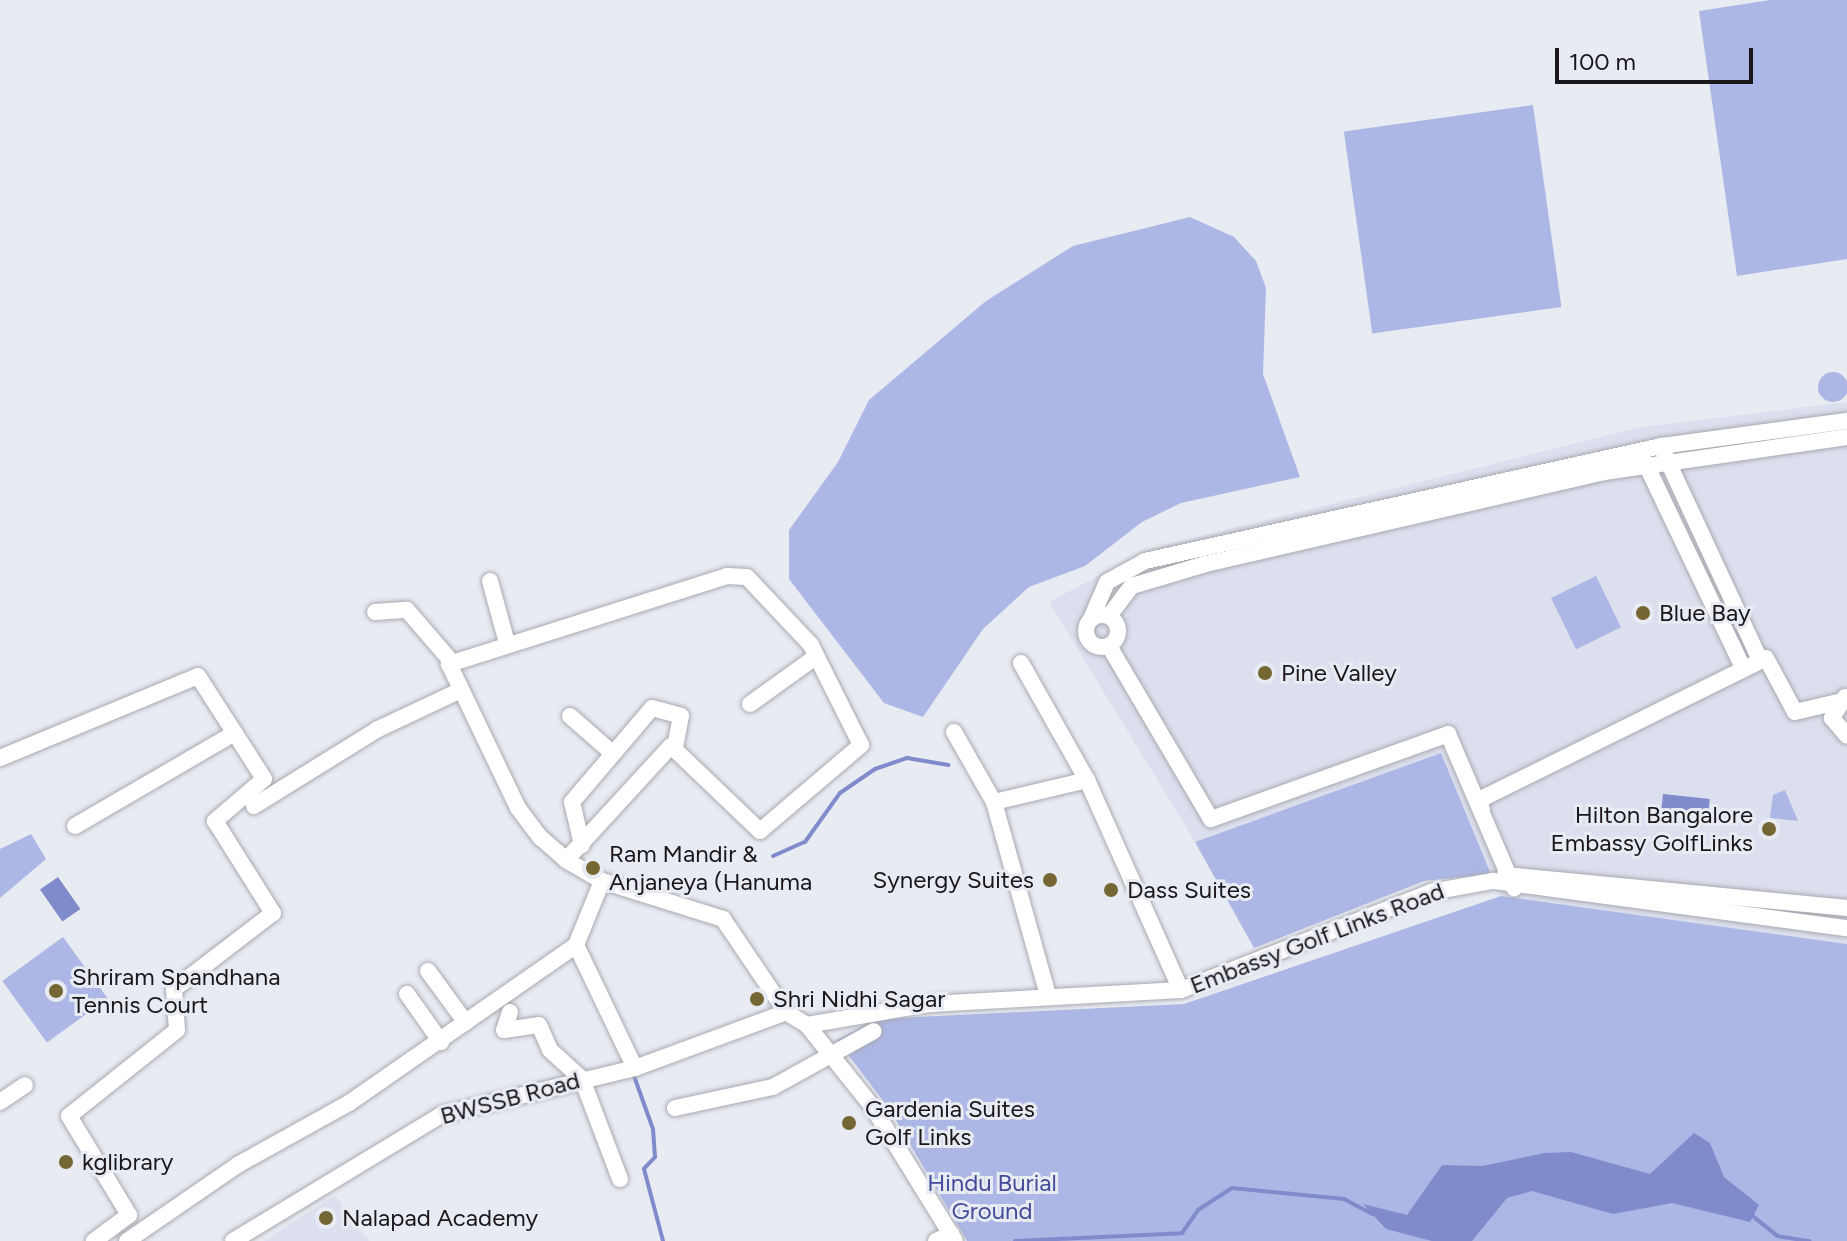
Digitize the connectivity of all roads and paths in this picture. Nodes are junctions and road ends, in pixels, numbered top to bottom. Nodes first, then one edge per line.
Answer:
1 (1847, 421) edge
2 (1847, 437) edge
3 (1663, 453) junction
4 (1643, 458) junction
5 (490, 581) dead end
6 (375, 612) dead end
7 (1109, 616) junction
8 (1091, 619) junction
9 (507, 643) junction
10 (1109, 646) junction
11 (814, 658) junction
12 (1760, 660) junction
13 (451, 661) junction
14 (1021, 663) dead end
15 (1743, 668) junction
16 (461, 690) junction
17 (1842, 700) edge
18 (750, 704) dead end
19 (570, 716) dead end
20 (954, 732) dead end
21 (235, 733) junction
22 (1847, 736) edge
23 (675, 747) junction
24 (611, 752) junction
25 (0, 758) edge
26 (1087, 780) junction
27 (1479, 800) junction
28 (994, 802) junction
29 (254, 806) dead end
30 (75, 826) dead end
31 (582, 845) junction
32 (566, 860) junction
33 (1505, 879) junction
34 (602, 881) junction
35 (1751, 894) junction
36 (1847, 908) edge
37 (1750, 915) junction
38 (1847, 928) edge
39 (576, 945) junction
40 (428, 971) dead end
41 (1181, 990) junction
42 (407, 994) dead end
43 (1048, 996) junction
44 (510, 1012) dead end
45 (786, 1012) junction
46 (466, 1023) junction
47 (807, 1025) junction
48 (874, 1031) dead end
49 (441, 1042) junction
50 (829, 1051) junction
51 (635, 1068) junction
52 (582, 1079) junction
53 (25, 1085) dead end
54 (0, 1102) edge
55 (675, 1108) dead end
56 (620, 1179) dead end
57 (947, 1239) edge
58 (94, 1241) edge
59 (127, 1241) edge
60 (233, 1241) edge

1 - 3 street
2 - 3 street
3 - 4 street
3 - 12 street
4 - 7 street
4 - 8 street
4 - 15 street
5 - 9 street
6 - 13 street
7 - 8 street
7 - 10 street
8 - 10 street
9 - 11 street
9 - 13 street
10 - 27 street
11 - 18 street
11 - 23 street
12 - 15 street
12 - 17 street
13 - 16 street
14 - 26 street
15 - 27 street
16 - 29 street
16 - 32 street
17 - 22 street
19 - 24 street
20 - 28 street
21 - 25 street
21 - 30 street
21 - 58 street
23 - 24 street
23 - 31 street
24 - 31 street
26 - 28 street
26 - 41 street
27 - 33 street
28 - 43 street
31 - 32 street
32 - 34 street
33 - 35 street
33 - 37 street, Embassy Golf Links Road
33 - 41 street, Embassy Golf Links Road
34 - 39 street
34 - 45 street
35 - 36 street
35 - 37 street
37 - 38 street, Embassy Golf Links Road
39 - 46 street
39 - 51 street
40 - 46 street
41 - 43 street, Embassy Golf Links Road
42 - 49 street
43 - 47 street, Embassy Golf Links Road
44 - 52 street
45 - 47 street
45 - 51 street, BWSSB Road
46 - 49 street
47 - 50 street
48 - 50 street
49 - 59 street
50 - 55 street
50 - 57 street
51 - 52 street, BWSSB Road
52 - 56 street
52 - 60 street, BWSSB Road
53 - 54 street

